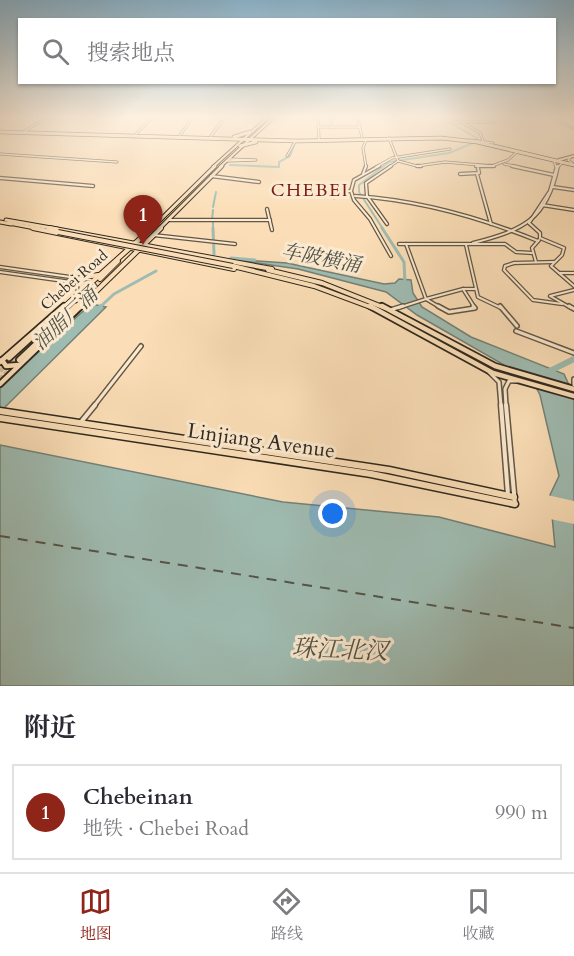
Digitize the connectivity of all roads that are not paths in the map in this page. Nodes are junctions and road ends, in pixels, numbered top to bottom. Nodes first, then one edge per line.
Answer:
1 (234, 149) edge
2 (236, 149) edge
3 (291, 149) edge
4 (363, 149) edge
5 (392, 149) edge
6 (450, 149) dead end
7 (503, 149) edge
8 (516, 149) edge
9 (518, 152) junction
10 (0, 154) edge
11 (287, 156) dead end
12 (572, 157) edge
13 (395, 158) junction
14 (228, 160) joint
15 (559, 160) junction
16 (398, 161) junction
17 (554, 161) junction
18 (117, 162) dead end
19 (564, 163) junction
20 (502, 164) junction
21 (574, 164) edge
22 (216, 165) junction
23 (222, 165) junction
24 (478, 168) junction
25 (212, 169) junction
26 (218, 170) junction
27 (555, 173) junction
28 (363, 174) junction
29 (460, 174) dead end
30 (477, 174) junction
31 (211, 176) junction
32 (0, 178) edge
33 (259, 182) dead end
34 (93, 186) dead end
35 (553, 187) junction
36 (574, 190) edge
37 (330, 191) junction
38 (351, 191) junction
39 (313, 193) dead end
40 (355, 196) junction
41 (367, 196) junction
42 (334, 197) dead end
43 (541, 205) junction
44 (267, 209) dead end
45 (574, 210) edge
46 (168, 220) junction
47 (270, 220) junction
48 (3, 223) edge
49 (529, 223) junction
50 (387, 224) dead end
51 (491, 224) junction
52 (272, 230) dead end
53 (511, 230) junction
54 (145, 235) junction
55 (99, 236) junction
56 (152, 237) junction
57 (491, 239) junction
58 (119, 240) junction
59 (539, 240) junction
60 (92, 241) junction
61 (471, 243) junction
62 (109, 244) junction
63 (144, 244) junction
64 (235, 244) dead end
65 (399, 244) dead end
66 (406, 244) junction
67 (466, 244) junction
68 (506, 244) junction
69 (118, 246) junction
70 (137, 247) junction
71 (157, 247) junction
72 (163, 248) junction
73 (129, 250) junction
74 (176, 251) junction
75 (156, 253) junction
76 (532, 253) junction
77 (120, 256) junction
78 (169, 256) junction
79 (391, 256) dead end
80 (129, 258) junction
81 (536, 262) junction
82 (554, 262) junction
83 (0, 270) edge
84 (557, 273) junction
85 (574, 273) edge
86 (100, 276) junction
87 (80, 278) junction
88 (107, 279) junction
89 (299, 279) junction
90 (93, 280) junction
91 (87, 286) junction
92 (96, 287) junction
93 (574, 288) edge
94 (463, 289) junction
95 (476, 289) junction
96 (344, 293) junction
97 (78, 294) junction
98 (426, 299) junction
99 (562, 304) junction
100 (382, 306) junction
101 (377, 309) junction
102 (574, 309) edge
103 (390, 310) junction
104 (57, 313) junction
105 (517, 326) dead end
106 (516, 331) dead end
107 (141, 346) dead end
108 (574, 346) edge
109 (572, 352) edge
110 (9, 358) dead end
111 (1, 361) edge
112 (20, 362) junction
113 (485, 369) junction
114 (574, 379) edge
115 (517, 381) junction
116 (0, 384) edge
117 (574, 387) edge
118 (503, 394) junction
119 (574, 396) edge
120 (0, 411) edge
121 (0, 418) edge
122 (80, 423) junction
123 (211, 446) junction
124 (471, 491) junction
125 (511, 496) junction
126 (512, 503) joint

1 - 22 main road, Chebei Road
2 - 23 main road, Chebei Road
3 - 11 street
4 - 28 street
5 - 13 street
6 - 13 street
7 - 9 highway
8 - 15 highway
9 - 17 highway
9 - 20 street
10 - 18 street
12 - 15 main road
12 - 21 street
13 - 16 street
13 - 28 street
14 - 14 street
15 - 21 highway
16 - 24 street
16 - 41 street
17 - 19 highway
17 - 27 street
19 - 21 highway
19 - 27 street
20 - 24 street
20 - 27 street
22 - 23 main road
22 - 25 main road, Chebei Road
23 - 26 main road, Chebei Road
24 - 30 street
25 - 26 main road
25 - 54 main road, Chebei Road
26 - 31 main road, Chebei Road
27 - 35 street
28 - 38 street
29 - 30 street
30 - 51 street
31 - 33 street
31 - 46 main road, Chebei Road
32 - 34 street
35 - 36 street
35 - 43 street
37 - 38 street
37 - 39 street
37 - 42 street
38 - 40 street
40 - 41 street
40 - 79 street
41 - 50 street
41 - 51 street
43 - 45 street
43 - 49 street
44 - 47 street
46 - 47 street
46 - 56 main road, Chebei Road
47 - 52 street
48 - 55 main road
48 - 60 main road
48 - 70 main road, bridge
49 - 53 street
49 - 59 street
51 - 53 street
53 - 57 street
53 - 59 street
54 - 56 main road
54 - 58 main road
54 - 70 main road, Chebei Road
55 - 58 main road
55 - 60 main road
56 - 63 main road, Chebei Road
56 - 64 street
56 - 71 main road
57 - 61 street
57 - 68 street
58 - 62 main road
58 - 70 main road
59 - 76 street
59 - 82 street
60 - 62 main road
61 - 67 street
61 - 68 street
62 - 69 main road
63 - 70 main road, Chebei Road
63 - 71 main road
65 - 66 street
66 - 67 street
66 - 98 street
67 - 95 street
68 - 76 street
69 - 73 main road
69 - 77 main road
70 - 73 main road
70 - 75 main road
70 - 80 main road, Chebei Road
70 - 89 main road, bridge
71 - 72 main road
72 - 74 main road
72 - 75 main road
73 - 77 main road, Chebei Road
73 - 86 main road
74 - 78 main road
74 - 89 main road
75 - 78 main road
75 - 80 main road
76 - 81 street
77 - 86 main road, Chebei Road
78 - 89 main road
80 - 88 main road, Chebei Road
81 - 82 street
81 - 99 street
82 - 84 street
83 - 87 street
83 - 97 street
84 - 85 street
84 - 93 street
86 - 87 main road
86 - 90 main road, Chebei Road
87 - 90 street
88 - 92 main road
88 - 112 main road, Chebei Road
89 - 96 main road
90 - 91 main road, Chebei Road
90 - 92 street
91 - 92 main road
91 - 97 main road, Chebei Road
92 - 112 main road
93 - 99 street
94 - 95 street
94 - 98 street
94 - 98 street
95 - 105 street
96 - 100 main road
96 - 101 main road
97 - 104 main road, Chebei Road
98 - 103 street
99 - 102 street
100 - 101 main road
100 - 103 main road
101 - 113 main road
103 - 117 main road
104 - 110 main road
104 - 111 main road, Chebei Road
106 - 109 street
107 - 122 street
108 - 109 street
111 - 112 main road
112 - 116 main road, Chebei Road
113 - 115 main road
113 - 118 street
114 - 117 street
115 - 118 street
115 - 119 main road
118 - 125 street
120 - 122 main road, Linjiang Avenue
121 - 123 main road, Linjiang Avenue
122 - 123 main road, Linjiang Avenue
123 - 124 main road, Linjiang Avenue
124 - 125 main road, Linjiang Avenue
124 - 126 main road, Linjiang Avenue
125 - 126 street

